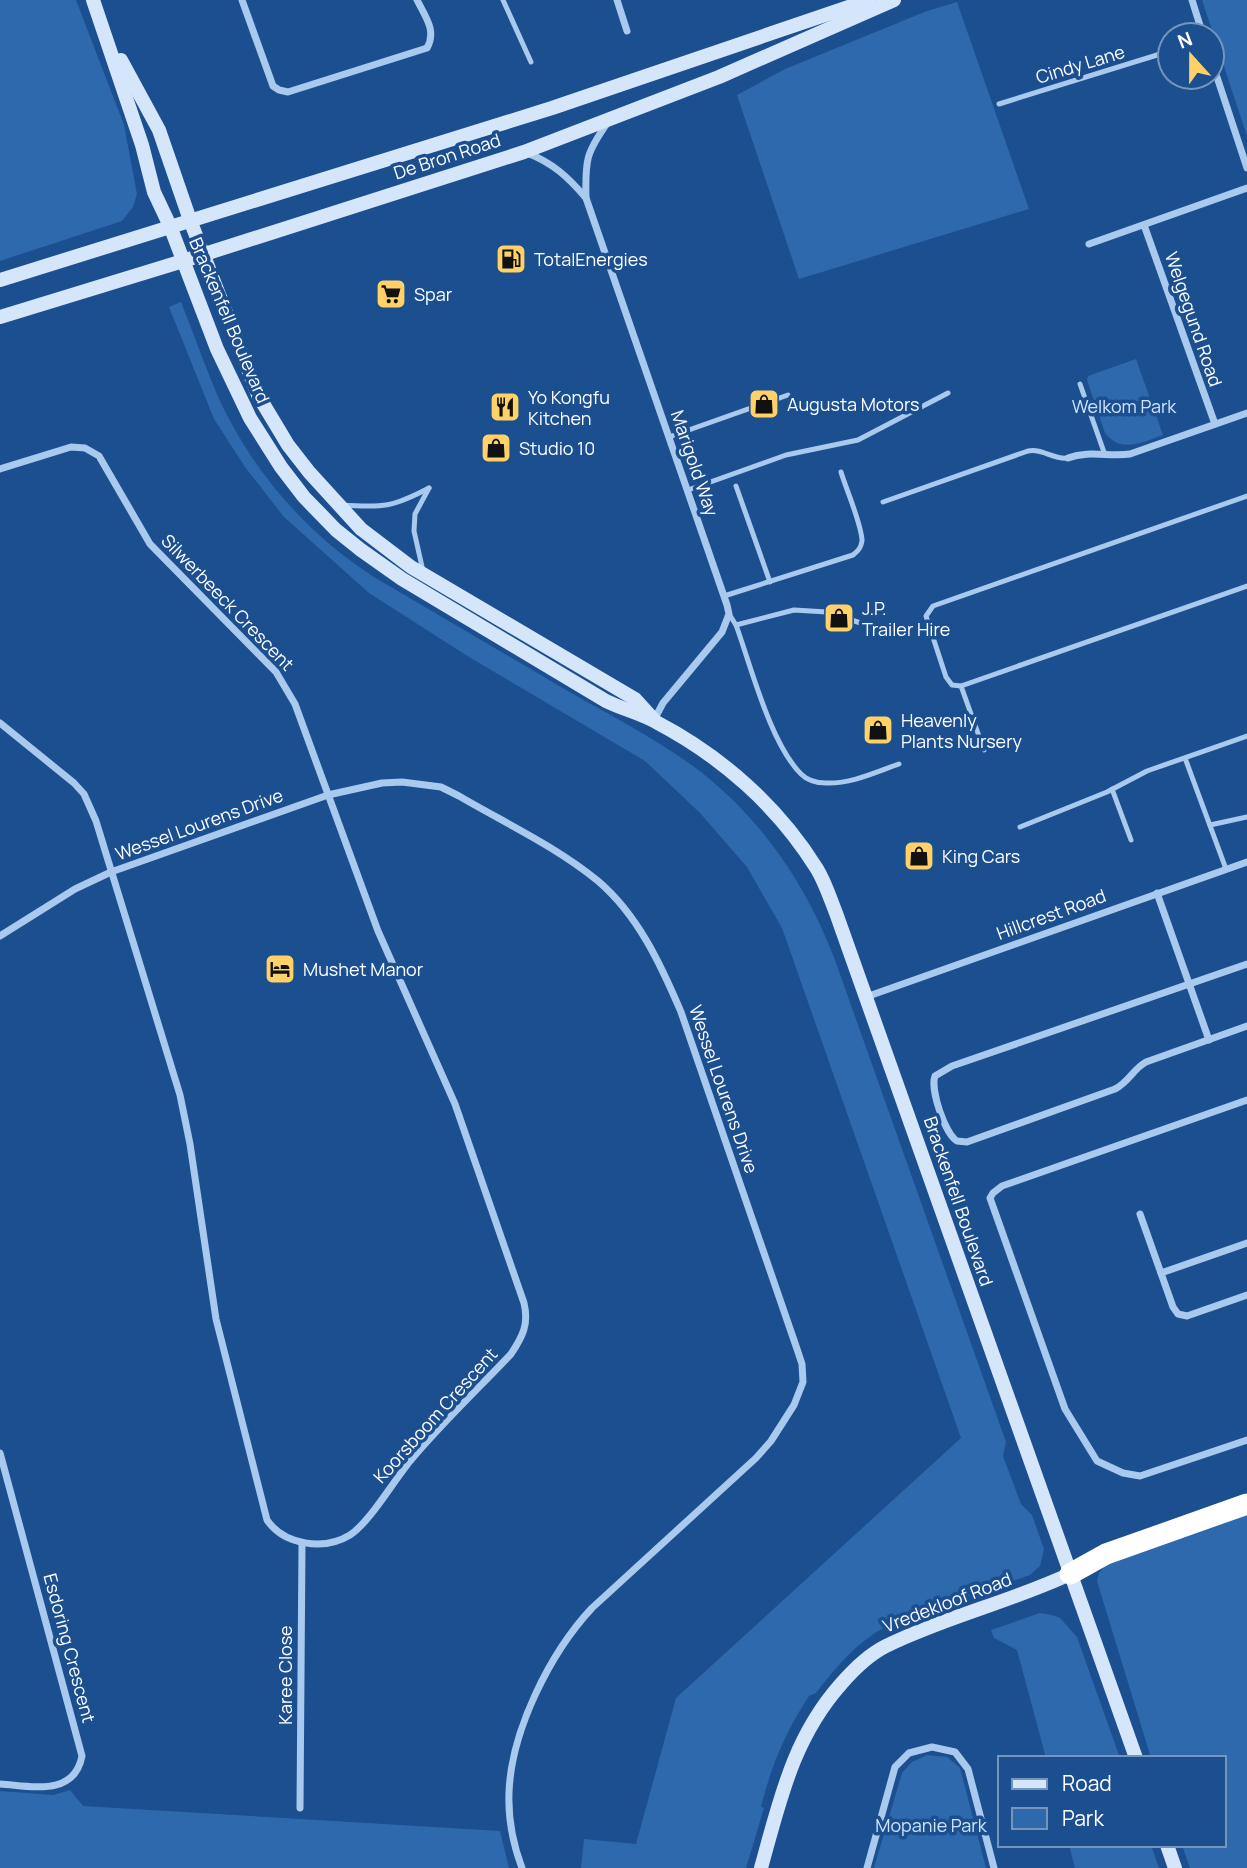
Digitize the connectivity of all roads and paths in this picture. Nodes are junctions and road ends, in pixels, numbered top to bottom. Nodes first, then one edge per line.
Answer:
1 (93, 0) edge
2 (242, 0) edge
3 (417, 0) edge
4 (503, 0) edge
5 (617, 0) edge
6 (869, 0) edge
7 (894, 0) edge
8 (1192, 0) edge
9 (1199, 21) edge
10 (103, 28) junction
11 (627, 31) dead end
12 (1156, 55) edge
13 (531, 62) dead end
14 (1222, 91) edge
15 (999, 104) dead end
16 (608, 121) junction
17 (524, 152) junction
18 (1247, 168) edge
19 (1247, 188) edge
20 (586, 198) junction
21 (190, 220) junction
22 (1144, 225) junction
23 (170, 226) junction
24 (1089, 244) dead end
25 (203, 254) junction
26 (183, 261) junction
27 (0, 280) edge
28 (0, 317) edge
29 (1080, 384) dead end
30 (948, 393) dead end
31 (788, 395) dead end
32 (1247, 413) edge
33 (1214, 424) junction
34 (669, 437) junction
35 (1105, 455) junction
36 (1068, 457) joint
37 (0, 469) edge
38 (841, 471) dead end
39 (736, 486) dead end
40 (688, 490) junction
41 (1247, 496) edge
42 (883, 502) dead end
43 (337, 505) junction
44 (424, 575) junction
45 (770, 582) junction
46 (1247, 586) edge
47 (724, 596) junction
48 (729, 614) junction
49 (736, 625) junction
50 (885, 631) dead end
51 (961, 686) junction
52 (654, 720) junction
53 (0, 723) edge
54 (1247, 736) edge
55 (984, 750) dead end
56 (1185, 758) junction
57 (899, 764) dead end
58 (1112, 789) junction
59 (328, 796) junction
60 (1247, 817) edge
61 (1210, 825) junction
62 (1020, 827) dead end
63 (1131, 840) dead end
64 (1247, 862) edge
65 (1226, 869) junction
66 (111, 872) junction
67 (1157, 894) junction
68 (0, 936) edge
69 (1247, 964) edge
70 (1189, 984) junction
71 (866, 997) junction
72 (1247, 1026) edge
73 (1209, 1040) junction
74 (1247, 1100) edge
75 (1140, 1214) dead end
76 (1247, 1243) edge
77 (1161, 1273) junction
78 (1247, 1295) edge
79 (1247, 1440) edge
80 (0, 1452) edge
81 (1247, 1504) edge
82 (302, 1543) junction
83 (1070, 1574) junction
84 (1135, 1756) edge
85 (0, 1784) edge
86 (300, 1808) dead end
87 (1168, 1847) edge
88 (522, 1868) edge
89 (761, 1868) edge
90 (867, 1868) edge
91 (994, 1868) edge
92 (1175, 1868) edge

1 - 10 street, Brackenfell Boulevard
2 - 3 street
4 - 13 lane
5 - 11 street
6 - 21 street, De Bron Road
7 - 16 street, De Bron Road
8 - 9 street
10 - 21 street, Brackenfell Boulevard
10 - 23 street, Brackenfell Boulevard
12 - 15 lane, Cindy Lane
14 - 18 street
16 - 17 street, De Bron Road
16 - 20 street, Marigold Way
17 - 20 street, Marigold Way
17 - 25 street, De Bron Road
19 - 22 street
20 - 34 street, Marigold Way
21 - 23 street, De Bron Road
21 - 25 street, Brackenfell Boulevard
22 - 24 street
22 - 33 street, Welgegund Road
23 - 26 street, Brackenfell Boulevard
23 - 27 street, De Bron Road
25 - 26 street, De Bron Road
25 - 43 street, Brackenfell Boulevard
26 - 28 street, De Bron Road
26 - 52 street, Brackenfell Boulevard
29 - 35 lane
30 - 40 lane
31 - 34 lane
32 - 33 street
33 - 35 street
34 - 40 street, Marigold Way
35 - 36 street
36 - 42 lane
37 - 59 street, Silwerbeeck Crescent
38 - 45 lane
39 - 45 lane
40 - 47 street, Marigold Way
41 - 51 lane
43 - 44 street, Brackenfell Boulevard
43 - 44 lane
44 - 52 street, Brackenfell Boulevard
45 - 47 lane
46 - 51 lane
47 - 48 street, Marigold Way
48 - 49 lane
48 - 52 street
49 - 50 lane
49 - 57 lane
51 - 55 lane
52 - 71 street, Brackenfell Boulevard
53 - 66 street
54 - 56 lane
56 - 58 lane
56 - 61 lane
58 - 62 lane
58 - 63 lane
59 - 66 street, Wessel Lourens Drive
59 - 82 street, Koorsboom Crescent
59 - 88 street, Wessel Lourens Drive
60 - 61 lane
61 - 65 lane
64 - 65 street, Hillcrest Road
65 - 67 street, Hillcrest Road
66 - 68 street, Wessel Lourens Drive
66 - 82 street
67 - 70 street
67 - 71 street, Hillcrest Road
69 - 70 street
70 - 73 street
70 - 73 street
71 - 83 street, Brackenfell Boulevard
72 - 73 street
74 - 79 street
75 - 77 street
76 - 77 street
77 - 78 street
80 - 85 street, Esdoring Crescent
81 - 83 highway
82 - 86 street, Karee Close
83 - 84 street, Brackenfell Boulevard
83 - 89 street, Vredekloof Road
87 - 92 street
90 - 91 street

